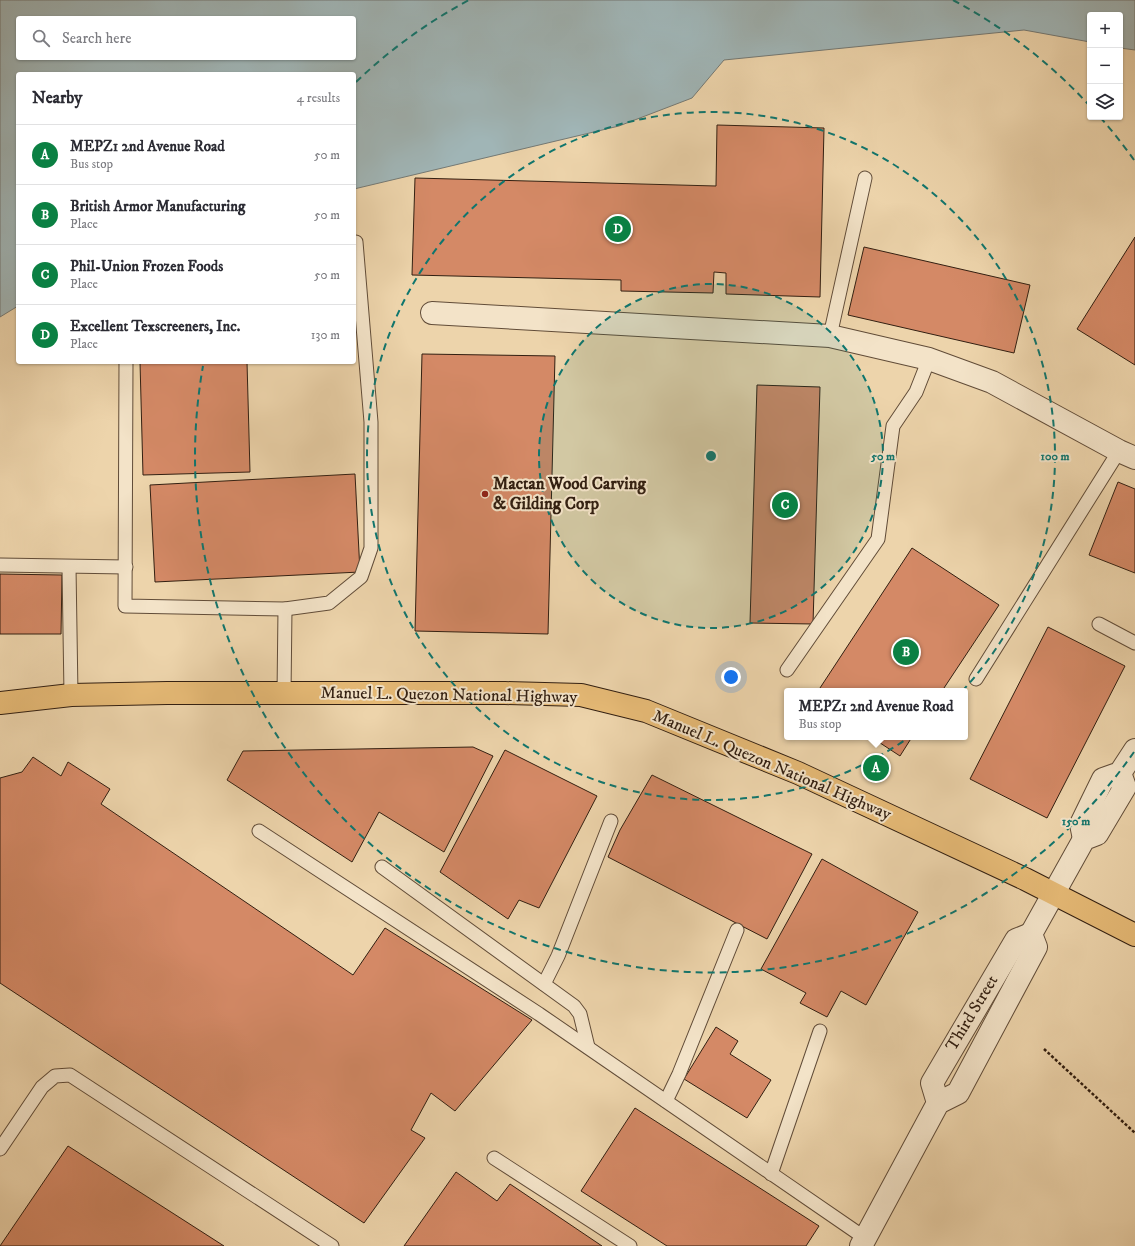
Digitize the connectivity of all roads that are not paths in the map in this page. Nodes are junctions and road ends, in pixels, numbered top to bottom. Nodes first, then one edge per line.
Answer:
1 (865, 178) dead end
2 (356, 242) dead end
3 (432, 313) dead end
4 (830, 336) junction
5 (929, 359) junction
6 (126, 364) edge
7 (1127, 455) edge
8 (0, 565) edge
9 (68, 567) junction
10 (126, 568) junction
11 (285, 609) junction
12 (1099, 624) dead end
13 (1135, 644) edge
14 (787, 670) dead end
15 (976, 679) dead end
16 (284, 694) junction
17 (71, 695) junction
18 (0, 703) edge
19 (1135, 750) edge
20 (612, 821) dead end
21 (258, 831) dead end
22 (382, 867) dead end
23 (1053, 893) junction
24 (737, 930) dead end
25 (1135, 934) edge
26 (544, 984) junction
27 (820, 1031) dead end
28 (588, 1047) junction
29 (666, 1101) junction
30 (0, 1149) edge
31 (494, 1158) dead end
32 (771, 1174) junction
33 (863, 1242) edge
34 (332, 1246) edge
35 (630, 1246) edge

1 - 4 lane
2 - 11 lane
3 - 4 street
4 - 5 street
5 - 7 street
5 - 14 lane
6 - 10 lane
7 - 15 lane
8 - 9 lane
9 - 10 lane
9 - 17 lane
10 - 11 lane
11 - 16 lane
12 - 13 lane
16 - 17 main road, Manuel L. Quezon National Highway
16 - 23 main road, Manuel L. Quezon National Highway
17 - 18 main road, Manuel L. Quezon National Highway
19 - 23 street, Third Street
20 - 26 lane
21 - 28 lane
22 - 26 lane
23 - 25 main road, Manuel L. Quezon National Highway
23 - 33 street, Third Street
24 - 29 lane
26 - 28 lane
27 - 32 lane
28 - 29 lane
29 - 32 lane
30 - 34 lane
31 - 35 lane
32 - 33 lane

